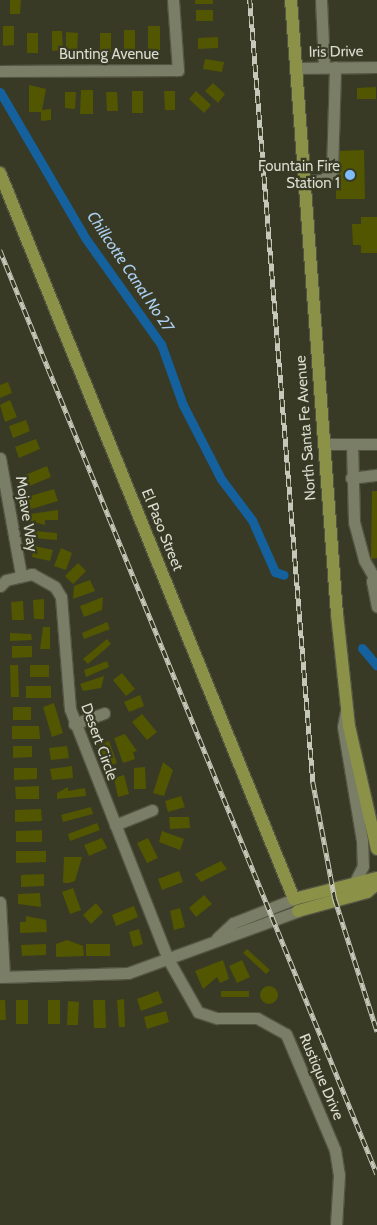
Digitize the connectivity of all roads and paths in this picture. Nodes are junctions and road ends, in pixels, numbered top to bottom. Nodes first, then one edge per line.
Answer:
1 (173, 0) edge
2 (291, 0) edge
3 (321, 0) edge
4 (377, 66) edge
5 (329, 67) junction
6 (296, 68) junction
7 (0, 71) edge
8 (0, 173) edge
9 (304, 181) junction
10 (324, 444) junction
11 (352, 444) junction
12 (377, 444) edge
13 (0, 458) edge
14 (377, 476) edge
15 (351, 478) junction
16 (21, 575) junction
17 (376, 576) edge
18 (0, 586) edge
19 (377, 607) edge
20 (347, 710) junction
21 (104, 713) dead end
22 (74, 724) junction
23 (152, 810) dead end
24 (373, 823) edge
25 (115, 825) junction
26 (377, 849) edge
27 (377, 878) edge
28 (356, 880) junction
29 (377, 884) edge
30 (0, 902) edge
31 (296, 905) junction
32 (168, 959) junction
33 (2, 977) edge
34 (336, 1225) edge

1 - 7 street, Bunting Avenue
2 - 6 main road, North Santa Fe Avenue
3 - 5 street
4 - 5 street, Iris Drive
5 - 6 street, Iris Drive
5 - 9 street
6 - 9 main road, North Santa Fe Avenue
8 - 31 main road, El Paso Street
9 - 10 main road, North Santa Fe Avenue
10 - 11 street
10 - 20 main road, North Santa Fe Avenue
11 - 12 street
11 - 15 street
13 - 16 street, Mojave Way
14 - 15 street
15 - 17 street
16 - 18 street
16 - 22 street, Desert Circle
17 - 19 street
20 - 24 main road, North Santa Fe Avenue
20 - 28 street
21 - 22 street
22 - 25 street, Desert Circle
23 - 25 street
24 - 26 main road, North Santa Fe Avenue
25 - 32 street, Desert Circle
27 - 28 main road
28 - 31 main road
29 - 31 main road
30 - 33 street
31 - 32 street
32 - 33 street
32 - 34 street, Rustique Drive

